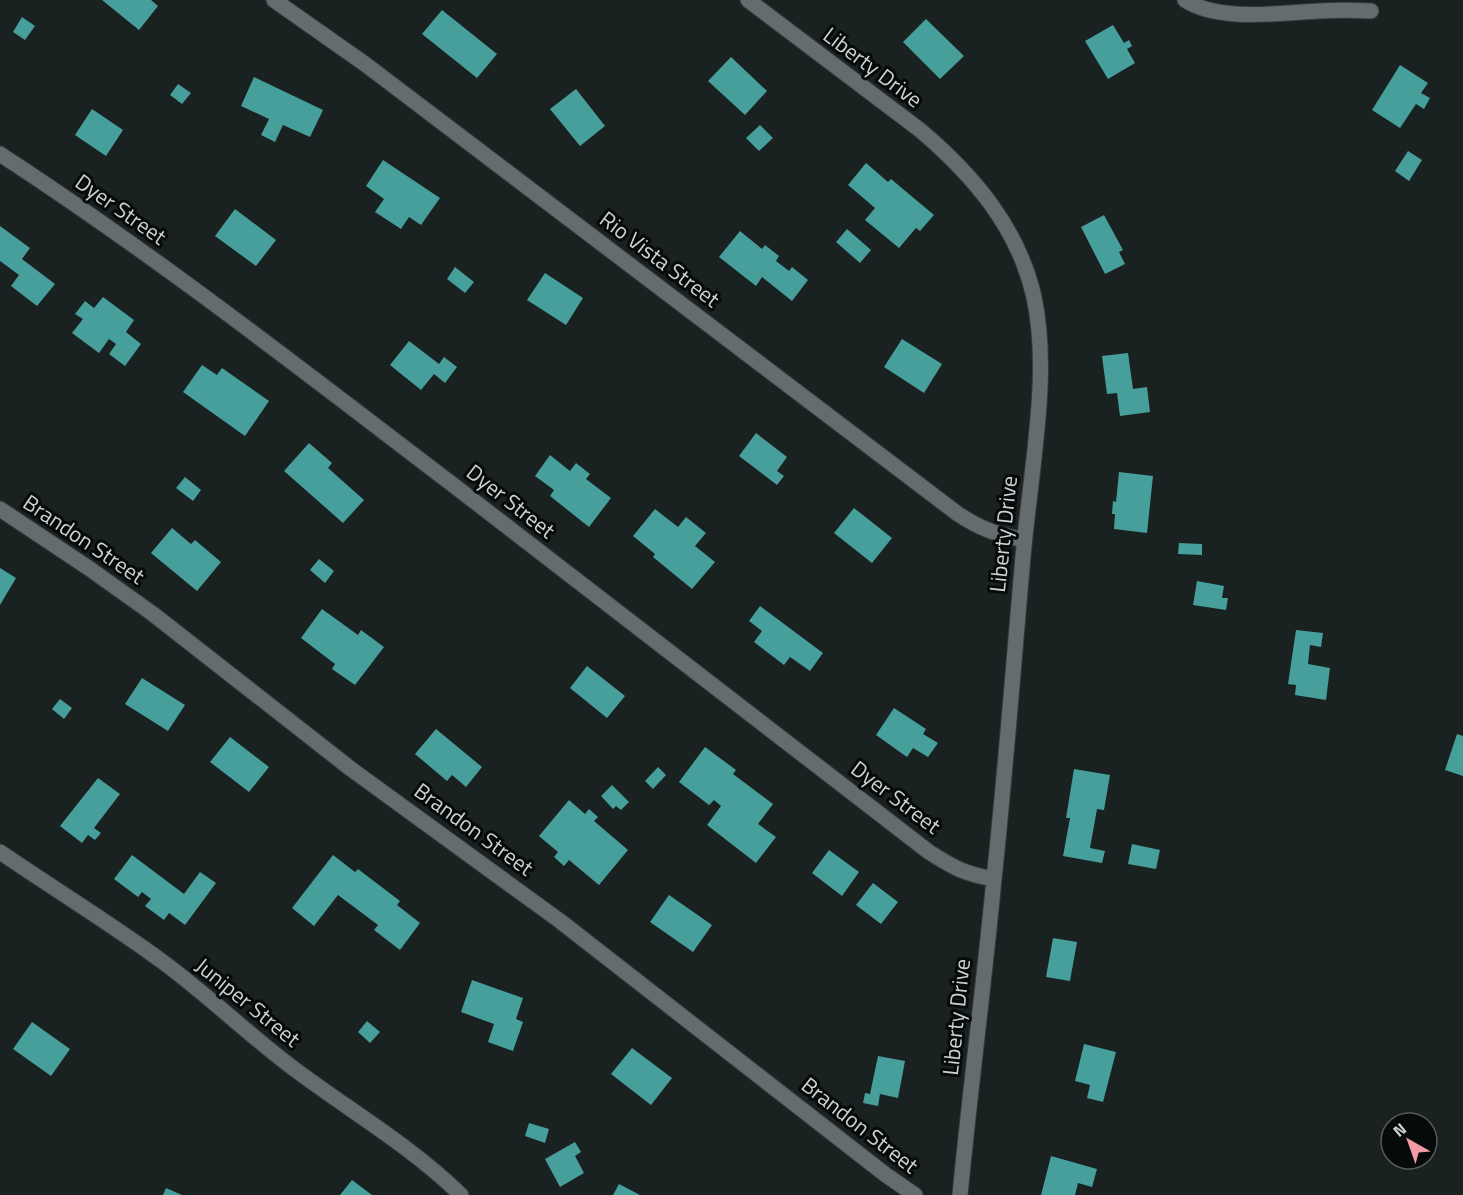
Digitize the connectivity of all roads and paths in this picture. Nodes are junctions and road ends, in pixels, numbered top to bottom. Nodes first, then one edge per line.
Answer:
1 (274, 0) edge
2 (748, 0) edge
3 (1185, 0) edge
4 (1371, 10) dead end
5 (0, 154) edge
6 (0, 509) edge
7 (1024, 540) junction
8 (0, 852) edge
9 (994, 879) junction
10 (461, 1195) edge
11 (915, 1195) edge
12 (960, 1195) edge

1 - 7 street, Rio Vista Street
2 - 7 street, Liberty Drive
3 - 4 street
5 - 9 street, Dyer Street
6 - 11 street, Brandon Street
7 - 9 street, Liberty Drive
8 - 10 street, Juniper Street
9 - 12 street, Liberty Drive

